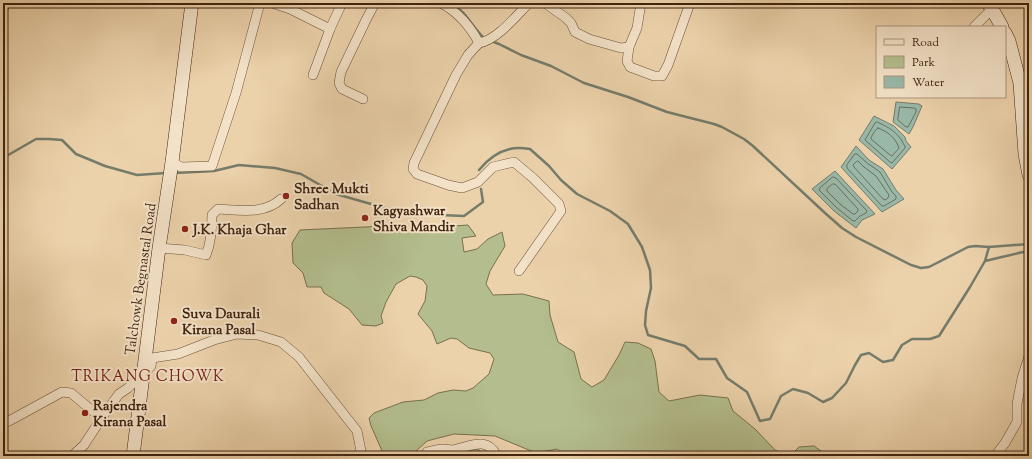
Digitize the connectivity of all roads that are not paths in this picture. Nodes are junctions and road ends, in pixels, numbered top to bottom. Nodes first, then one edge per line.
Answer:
1 (6, 3) edge
2 (192, 3) edge
3 (260, 3) edge
4 (272, 3) edge
5 (342, 3) edge
6 (375, 3) edge
7 (441, 3) edge
8 (529, 3) edge
9 (545, 3) edge
10 (641, 3) edge
11 (690, 3) edge
12 (990, 6) edge
13 (3, 10) edge
14 (975, 26) edge
15 (1001, 26) edge
16 (330, 29) junction
17 (1006, 35) edge
18 (484, 41) junction
19 (629, 47) junction
20 (313, 75) dead end
21 (1025, 79) edge
22 (363, 99) dead end
23 (172, 162) junction
24 (1029, 175) edge
25 (281, 199) dead end
26 (159, 248) junction
27 (519, 271) dead end
28 (1029, 356) edge
29 (143, 374) junction
30 (101, 418) junction
31 (3, 423) edge
32 (72, 456) edge
33 (133, 456) edge
34 (362, 456) edge
35 (425, 456) edge
36 (497, 456) edge
37 (995, 456) edge

1 - 13 street
2 - 23 main road
3 - 23 street
4 - 16 street
5 - 16 street
6 - 22 street
7 - 18 street
8 - 18 street
9 - 19 street
10 - 19 street
11 - 19 street
12 - 14 street
12 - 15 main road
16 - 20 street
17 - 21 main road
18 - 27 street
21 - 24 main road
23 - 26 main road, Talchowk Begnastal Road
25 - 26 street
26 - 29 main road, Talchowk Begnastal Road
28 - 37 street
29 - 30 street
29 - 33 main road, Talchowk Begnastal Road
29 - 34 street
30 - 31 street
30 - 32 street
35 - 36 street

